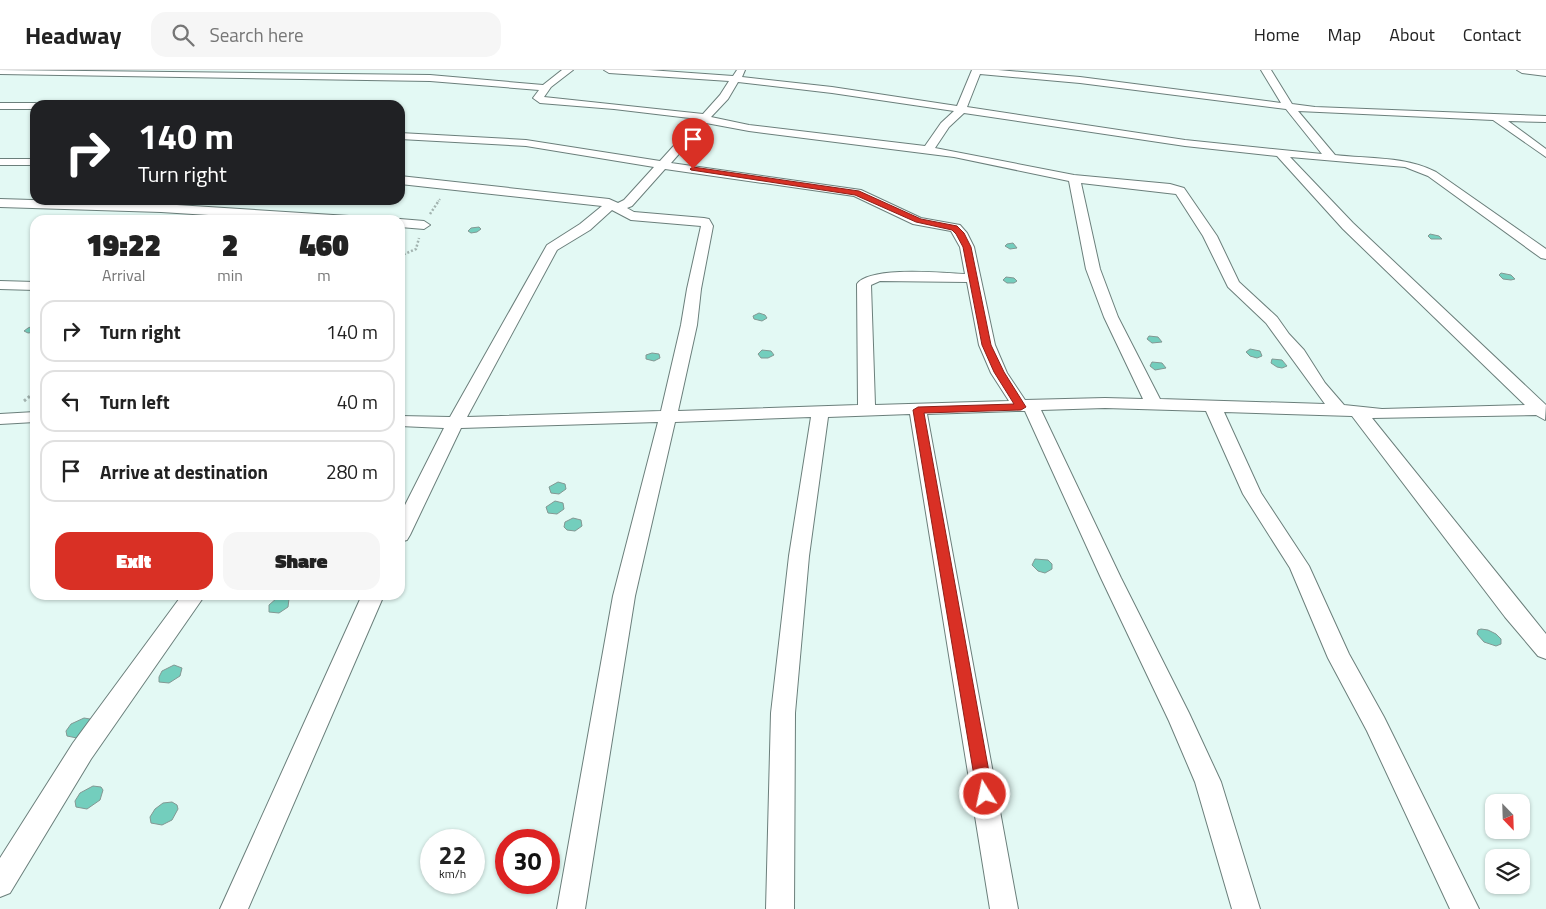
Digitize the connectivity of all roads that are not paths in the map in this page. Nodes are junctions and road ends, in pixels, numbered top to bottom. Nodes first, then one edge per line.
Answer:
1 (0, 70) edge
2 (568, 70) edge
3 (610, 70) edge
4 (1266, 70) edge
5 (1522, 70) edge
6 (977, 71) edge
7 (1546, 73) edge
8 (738, 75) edge
9 (545, 88) junction
10 (0, 106) edge
11 (30, 106) edge
12 (1289, 107) junction
13 (960, 111) junction
14 (1496, 117) junction
15 (705, 118) junction
16 (1546, 119) edge
17 (405, 136) edge
18 (928, 150) junction
19 (1279, 152) junction
20 (1546, 154) edge
21 (1331, 158) junction
22 (0, 162) edge
23 (30, 162) edge
24 (663, 164) junction
25 (1074, 179) junction
26 (405, 181) edge
27 (0, 203) edge
28 (30, 204) edge
29 (77, 205) edge
30 (615, 206) junction
31 (266, 215) edge
32 (405, 223) edge
33 (424, 225) dead end
34 (1546, 255) edge
35 (972, 278) junction
36 (0, 284) edge
37 (30, 286) edge
38 (1153, 403) junction
39 (1026, 407) junction
40 (1213, 407) junction
41 (918, 410) junction
42 (1348, 410) junction
43 (867, 412) junction
44 (1544, 412) edge
45 (820, 413) junction
46 (668, 416) junction
47 (30, 417) edge
48 (0, 419) edge
49 (405, 421) edge
50 (455, 423) junction
51 (405, 525) edge
52 (190, 600) edge
53 (371, 600) edge
54 (1546, 650) edge
55 (0, 883) edge
56 (234, 909) edge
57 (571, 909) edge
58 (780, 909) edge
59 (1004, 909) edge
60 (1246, 909) edge
61 (1465, 909) edge

1 - 9 street
2 - 9 street
3 - 8 street
4 - 12 street
5 - 7 street
6 - 12 street
6 - 13 street
8 - 13 street
8 - 15 street
9 - 15 street
10 - 11 street
12 - 14 street
12 - 21 street
13 - 18 street
13 - 19 street
14 - 16 street
14 - 20 street
15 - 18 street
15 - 24 street
17 - 24 street
18 - 25 street
19 - 21 street
19 - 44 street
21 - 34 street
22 - 23 street
24 - 30 street
24 - 35 street
25 - 38 street
25 - 42 street
26 - 30 street
27 - 28 street
29 - 31 street
30 - 46 street
30 - 50 street
32 - 33 street
35 - 39 street
35 - 43 street
36 - 37 street
38 - 39 street
38 - 40 street
39 - 41 street
39 - 60 street
40 - 42 street
40 - 61 street
41 - 43 street
41 - 59 street
42 - 44 street
42 - 54 street
43 - 45 street
45 - 46 street
45 - 58 street
46 - 50 street
46 - 57 street
47 - 48 street
49 - 50 street
50 - 51 street
52 - 55 street
53 - 56 street

